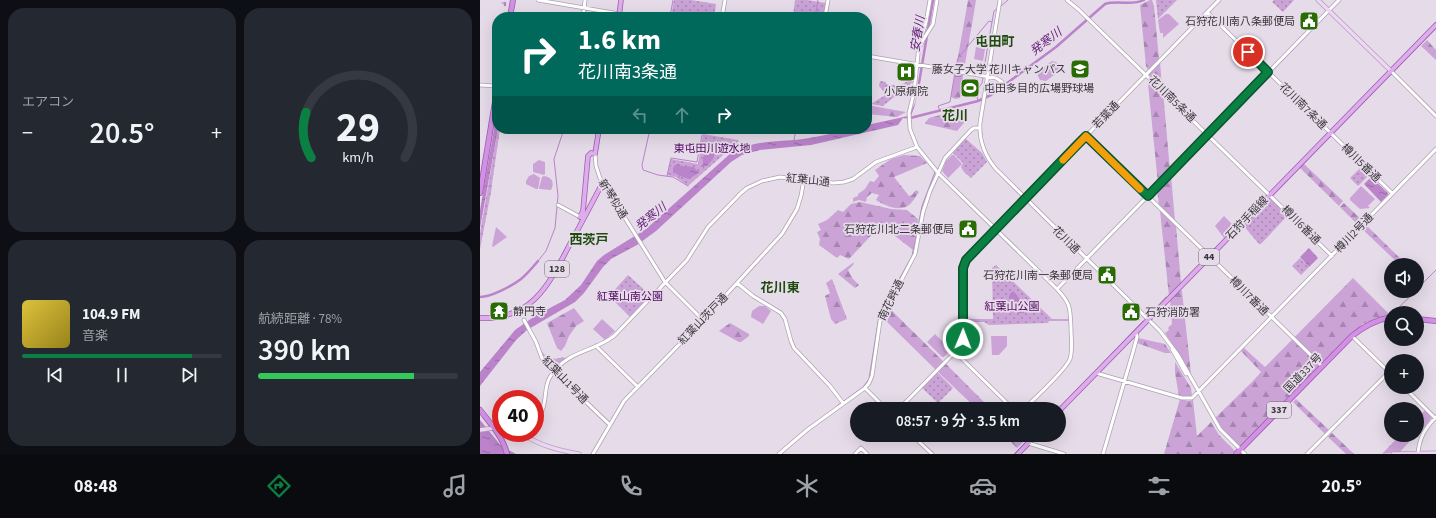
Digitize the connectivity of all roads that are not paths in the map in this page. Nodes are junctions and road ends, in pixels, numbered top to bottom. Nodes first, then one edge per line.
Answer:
1 (512, 0) edge
2 (538, 0) edge
3 (586, 0) edge
4 (621, 0) edge
5 (725, 0) edge
6 (828, 0) edge
7 (930, 0) edge
8 (937, 0) edge
9 (999, 0) edge
10 (1067, 0) edge
11 (1219, 0) edge
12 (1318, 0) edge
13 (1339, 0) edge
14 (585, 8) junction
15 (1329, 11) junction
16 (510, 12) edge
17 (585, 12) edge
18 (602, 12) edge
19 (620, 12) edge
20 (723, 12) edge
21 (826, 12) edge
22 (1207, 12) junction
23 (1436, 26) edge
24 (919, 51) junction
25 (872, 57) edge
26 (921, 66) junction
27 (1391, 71) junction
28 (1268, 72) junction
29 (1146, 74) junction
30 (985, 77) junction
31 (1002, 82) dead end
32 (480, 85) edge
33 (492, 86) edge
34 (492, 114) edge
35 (1436, 116) edge
36 (979, 128) junction
37 (1330, 133) junction
38 (489, 134) junction
39 (598, 134) edge
40 (1208, 134) junction
41 (1086, 136) junction
42 (917, 147) junction
43 (1436, 149) edge
44 (595, 154) junction
45 (938, 172) junction
46 (480, 177) edge
47 (804, 179) junction
48 (603, 182) junction
49 (480, 193) edge
50 (1392, 194) junction
51 (1270, 195) junction
52 (1148, 196) junction
53 (1025, 199) junction
54 (558, 205) dead end
55 (582, 218) junction
56 (995, 229) junction
57 (1210, 256) junction
58 (1332, 256) junction
59 (1086, 259) junction
60 (665, 282) junction
61 (737, 283) junction
62 (1057, 289) junction
63 (480, 318) edge
64 (1272, 318) junction
65 (1424, 319) edge
66 (524, 320) dead end
67 (703, 320) junction
68 (1148, 320) junction
69 (1384, 320) edge
70 (1436, 320) edge
71 (1136, 332) junction
72 (1352, 336) junction
73 (596, 346) junction
74 (955, 352) junction
75 (1322, 366) junction
76 (1384, 367) edge
77 (554, 372) junction
78 (1096, 373) junction
79 (1384, 379) edge
80 (1124, 382) junction
81 (638, 386) junction
82 (865, 388) junction
83 (1198, 393) junction
84 (1411, 394) edge
85 (843, 402) dead end
86 (879, 402) edge
87 (906, 402) edge
88 (1007, 402) edge
89 (1031, 402) edge
90 (1066, 404) edge
91 (480, 405) edge
92 (544, 405) edge
93 (480, 410) edge
94 (1436, 417) edge
95 (492, 423) edge
96 (492, 424) edge
97 (609, 424) junction
98 (492, 428) edge
99 (480, 430) edge
100 (504, 442) edge
101 (539, 442) edge
102 (919, 442) edge
103 (1028, 443) joint
104 (1240, 453) edge
105 (1436, 453) edge
106 (509, 454) edge
107 (579, 454) edge
108 (593, 454) edge
109 (779, 454) edge
110 (855, 454) edge
111 (867, 454) edge
112 (932, 454) edge
113 (1018, 454) edge
114 (1064, 454) edge
115 (1103, 454) edge
116 (1308, 454) edge
117 (1394, 454) edge
118 (1418, 454) edge

1 - 16 highway
2 - 14 street
3 - 14 street
4 - 19 main road
5 - 20 street
6 - 21 street
7 - 24 street
8 - 24 street
9 - 30 street, 花川通
10 - 29 street, 花川南5条通
11 - 22 street, 若葉通
12 - 15 main road
13 - 15 street
14 - 17 street
14 - 18 street
15 - 27 main road
15 - 28 street
22 - 28 street, 花川南7条通
22 - 29 street, 若葉通
23 - 27 main road, 石狩手稲線 / 44
24 - 26 street
25 - 26 street
26 - 30 street
26 - 42 street
27 - 35 street
27 - 37 main road, 石狩手稲線 / 44
28 - 37 street, 花川南7条通
28 - 40 street
29 - 40 street, 花川南5条通
29 - 41 street, 若葉通
30 - 31 street
30 - 36 street, 花川通
32 - 33 street
34 - 38 highway
36 - 45 street, 南花畔通
36 - 53 street, 花川通
37 - 50 street, 樽川5番通
37 - 51 main road, 石狩手稲線 / 44
38 - 46 highway
38 - 49 highway
39 - 44 main road, 128
40 - 51 street, 花川南5条通
40 - 52 street
41 - 52 street, 樽川7番通
41 - 53 street, 若葉通
42 - 45 street
42 - 47 street, 紅葉山通
43 - 50 street, 樽川2号通
44 - 48 street, 新琴似通
44 - 55 main road, 128
45 - 56 street
45 - 82 street, 南花畔通
47 - 60 street, 紅葉山通
47 - 61 street, 紅葉山茨戸通
48 - 55 main road, 128
48 - 60 street, 新琴似通
50 - 58 street, 樽川2号通
51 - 57 main road, 石狩手稲線 / 44
51 - 58 street, 樽川6番通
52 - 57 street, 樽川7番通
52 - 59 street
53 - 56 street, 若葉通
53 - 59 street, 花川通
54 - 55 street
55 - 63 main road, 128
56 - 62 street
56 - 74 street, 若葉通
57 - 64 street, 樽川7番通
57 - 68 main road, 石狩手稲線 / 44
58 - 64 street, 樽川2号通
59 - 62 street
59 - 68 street, 花川通
60 - 67 street, 新琴似通
60 - 73 street, 紅葉山通
61 - 67 street, 紅葉山茨戸通
61 - 85 street
62 - 89 street
64 - 75 street, 樽川7番通
64 - 83 street, 樽川2号通
65 - 70 highway
66 - 77 street, 紅葉山1号通
67 - 81 street, 紅葉山茨戸通
68 - 71 main road, 石狩手稲線 / 44
68 - 83 street, 花川通
69 - 72 highway, 国道337号 / 337
71 - 78 main road, 石狩手稲線 / 44
71 - 80 street
72 - 75 highway, 国道337号 / 337
72 - 76 street
72 - 104 highway, 国道337号 / 337
73 - 77 street, 紅葉山通
73 - 81 street
74 - 87 street, 若葉通
74 - 88 street
75 - 104 highway, 国道337号 / 337
77 - 92 street, 紅葉山通
77 - 97 street, 紅葉山1号通
78 - 80 street
78 - 90 main road, 石狩手稲線 / 44
79 - 116 street
80 - 83 street
80 - 115 street
81 - 97 street, 紅葉山茨戸通
82 - 86 street
82 - 109 street
83 - 104 street, 花川通
84 - 94 street
91 - 95 highway
93 - 96 highway
94 - 118 street
97 - 108 street, 紅葉山茨戸通
98 - 99 main road
100 - 106 highway
101 - 107 main road
102 - 112 street
103 - 113 main road
103 - 114 street
105 - 118 main road
110 - 111 street
117 - 118 main road

